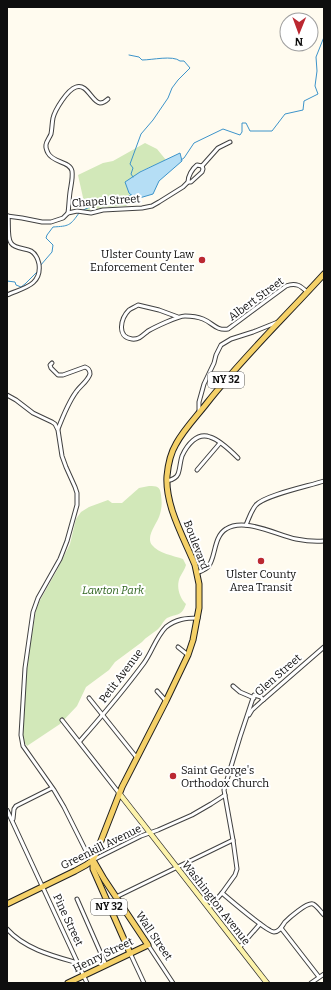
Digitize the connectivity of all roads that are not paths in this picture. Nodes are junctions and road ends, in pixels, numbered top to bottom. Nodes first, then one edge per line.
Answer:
1 (108, 99) dead end
2 (230, 142) dead end
3 (202, 166) junction
4 (188, 182) junction
5 (68, 213) junction
6 (7, 216) edge
7 (324, 274) edge
8 (307, 292) junction
9 (7, 295) edge
10 (178, 317) junction
11 (280, 322) junction
12 (52, 363) dead end
13 (7, 395) edge
14 (198, 414) junction
15 (58, 430) junction
16 (220, 443) junction
17 (238, 458) dead end
18 (197, 470) dead end
19 (167, 481) junction
20 (324, 481) edge
21 (246, 525) junction
22 (324, 541) edge
23 (197, 573) junction
24 (198, 618) junction
25 (178, 647) dead end
26 (324, 647) edge
27 (188, 655) junction
28 (233, 686) dead end
29 (156, 691) dead end
30 (254, 696) junction
31 (89, 698) dead end
32 (263, 700) junction
33 (166, 701) junction
34 (103, 715) junction
35 (62, 720) dead end
36 (246, 720) junction
37 (80, 741) junction
38 (137, 758) junction
39 (52, 788) junction
40 (119, 793) junction
41 (225, 794) junction
42 (7, 810) edge
43 (12, 821) junction
44 (151, 834) junction
45 (233, 840) junction
46 (93, 860) junction
47 (177, 868) junction
48 (42, 887) junction
49 (222, 893) junction
50 (116, 897) junction
51 (77, 899) dead end
52 (7, 904) edge
53 (209, 908) junction
54 (324, 915) edge
55 (260, 924) junction
56 (281, 928) junction
57 (7, 929) edge
58 (148, 945) junction
59 (239, 948) junction
60 (130, 953) junction
61 (78, 964) junction
62 (106, 965) junction
63 (324, 974) edge
64 (83, 976) junction
65 (320, 977) junction
66 (68, 983) edge
67 (86, 983) edge
68 (144, 983) edge
69 (173, 983) edge
70 (267, 983) edge
71 (311, 983) edge

1 - 5 street
2 - 3 street, Chapel Street
3 - 4 street
3 - 4 street, Chapel Street
4 - 5 street, Chapel Street
5 - 6 street, Chapel Street
6 - 9 street
7 - 8 main road, Boulevard / NY 32
8 - 10 street, Albert Street
8 - 11 main road, Boulevard / NY 32
10 - 10 street
11 - 14 main road, Boulevard / NY 32
11 - 14 street
12 - 15 street
13 - 15 street
14 - 19 main road, Boulevard / NY 32
15 - 39 street
16 - 17 street
16 - 18 street
16 - 19 street
19 - 23 main road, Boulevard / NY 32
20 - 21 street
21 - 22 street
21 - 23 street
23 - 24 main road, Boulevard / NY 32
24 - 27 main road, Boulevard / NY 32
24 - 34 street, Petit Avenue
25 - 27 street
26 - 32 street, Glen Street
27 - 33 main road, Boulevard / NY 32
28 - 30 street
29 - 33 street
30 - 32 street
30 - 36 street
31 - 34 street
32 - 36 street, Glen Street
33 - 38 main road, Boulevard / NY 32
34 - 37 street, Petit Avenue
34 - 38 street
35 - 37 street
36 - 41 street
37 - 40 street
38 - 40 main road, Boulevard / NY 32
39 - 43 street
39 - 46 street
40 - 44 main road, Washington Avenue
40 - 46 main road, Boulevard / NY 32
41 - 44 street, Greenkill Avenue
41 - 45 street
42 - 43 street, Pine Street
43 - 48 street, Pine Street
44 - 46 street, Greenkill Avenue
44 - 47 main road, Washington Avenue
45 - 47 street
45 - 49 street
46 - 48 main road, Greenkill Avenue
46 - 50 main road, Wall Street / NY 32
46 - 60 main road, NY 32
47 - 50 street
47 - 53 main road, Washington Avenue
48 - 52 main road, Greenkill Avenue
48 - 61 street, Pine Street
49 - 53 street
49 - 55 street
50 - 58 main road, Wall Street / NY 32
51 - 62 street
53 - 59 main road, Washington Avenue
54 - 56 street
55 - 56 street
55 - 59 street
56 - 65 street
57 - 61 street
58 - 60 main road, Henry Street
58 - 69 street, Wall Street
59 - 70 main road, Washington Avenue
60 - 62 main road, Henry Street
60 - 68 street
61 - 64 street, Pine Street
62 - 64 main road, Henry Street
63 - 65 street
64 - 66 main road, Henry Street
64 - 67 street, Pine Street
65 - 71 street

